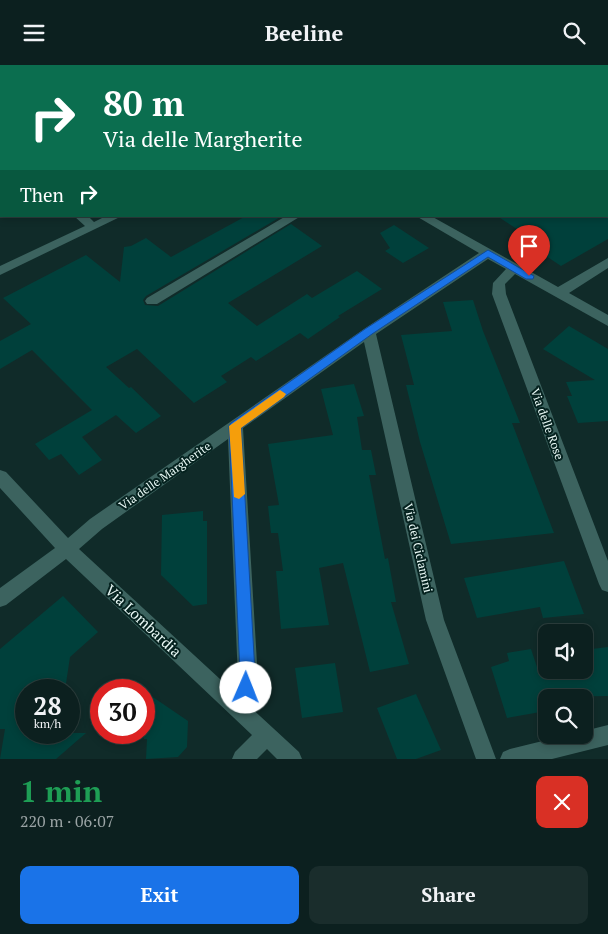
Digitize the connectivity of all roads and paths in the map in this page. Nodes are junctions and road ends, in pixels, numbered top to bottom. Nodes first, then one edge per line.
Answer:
1 (81, 217) edge
2 (114, 217) edge
3 (294, 217) edge
4 (424, 217) edge
5 (93, 227) junction
6 (488, 253) junction
7 (608, 262) edge
8 (514, 268) junction
9 (0, 271) edge
10 (559, 293) junction
11 (152, 301) dead end
12 (608, 321) edge
13 (369, 332) junction
14 (235, 426) junction
15 (0, 477) edge
16 (67, 549) junction
17 (602, 554) edge
18 (608, 584) edge
19 (0, 599) edge
20 (234, 706) junction
21 (608, 735) edge
22 (266, 736) junction
23 (242, 759) edge
24 (292, 759) edge
25 (486, 759) edge
26 (510, 759) edge

1 - 5 street
2 - 5 street
3 - 11 street
4 - 6 street
5 - 9 street
6 - 8 street
6 - 13 street, Via delle Margherite
7 - 10 street
8 - 10 street
8 - 17 street, Via delle Rose
10 - 12 street
13 - 14 street, Via delle Margherite
13 - 25 street, Via dei Ciclamini
14 - 16 street, Via delle Margherite
14 - 20 street
15 - 16 street, Via Lombardia
16 - 19 street, Via delle Margherite
16 - 20 street, Via Lombardia
17 - 18 street, Via delle Rose
20 - 22 street, Via Lombardia
21 - 26 street
22 - 23 street
22 - 24 street, Via Lombardia

